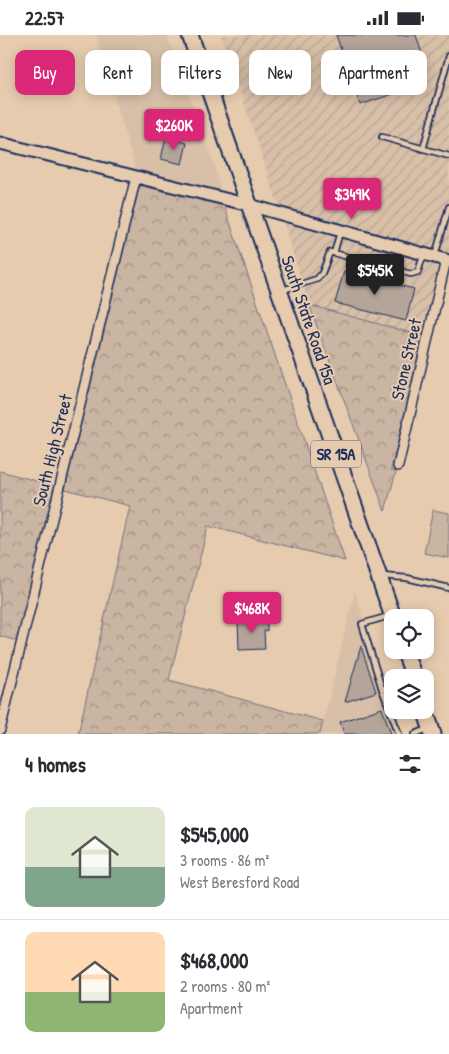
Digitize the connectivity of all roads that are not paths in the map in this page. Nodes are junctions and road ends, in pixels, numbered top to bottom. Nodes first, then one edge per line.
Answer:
1 (190, 35) edge
2 (449, 56) edge
3 (382, 137) dead end
4 (0, 143) edge
5 (422, 149) junction
6 (449, 157) edge
7 (136, 177) junction
8 (249, 205) junction
9 (449, 207) edge
10 (340, 231) junction
11 (334, 253) junction
12 (423, 254) junction
13 (443, 259) edge
14 (279, 291) junction
15 (398, 466) dead end
16 (378, 575) junction
17 (449, 588) edge
18 (390, 609) edge
19 (384, 618) edge
20 (382, 689) joint
21 (428, 719) edge
22 (0, 730) edge
23 (432, 731) edge
24 (399, 734) edge
25 (415, 734) edge

1 - 8 highway, South State Road 15a / SR 15A
2 - 5 lane
3 - 5 lane
4 - 7 street
5 - 6 lane
7 - 8 street
7 - 22 street, South High Street
8 - 10 street
8 - 14 highway, South State Road 15a / SR 15A
9 - 13 lane
10 - 11 lane
10 - 12 street
11 - 12 lane
11 - 14 lane
12 - 13 street
13 - 15 street, Stone Street
14 - 16 highway, South State Road 15a / SR 15A
16 - 17 lane
16 - 18 highway, South State Road 15a / SR 15A
19 - 20 lane
20 - 24 lane
21 - 23 highway
23 - 25 lane

